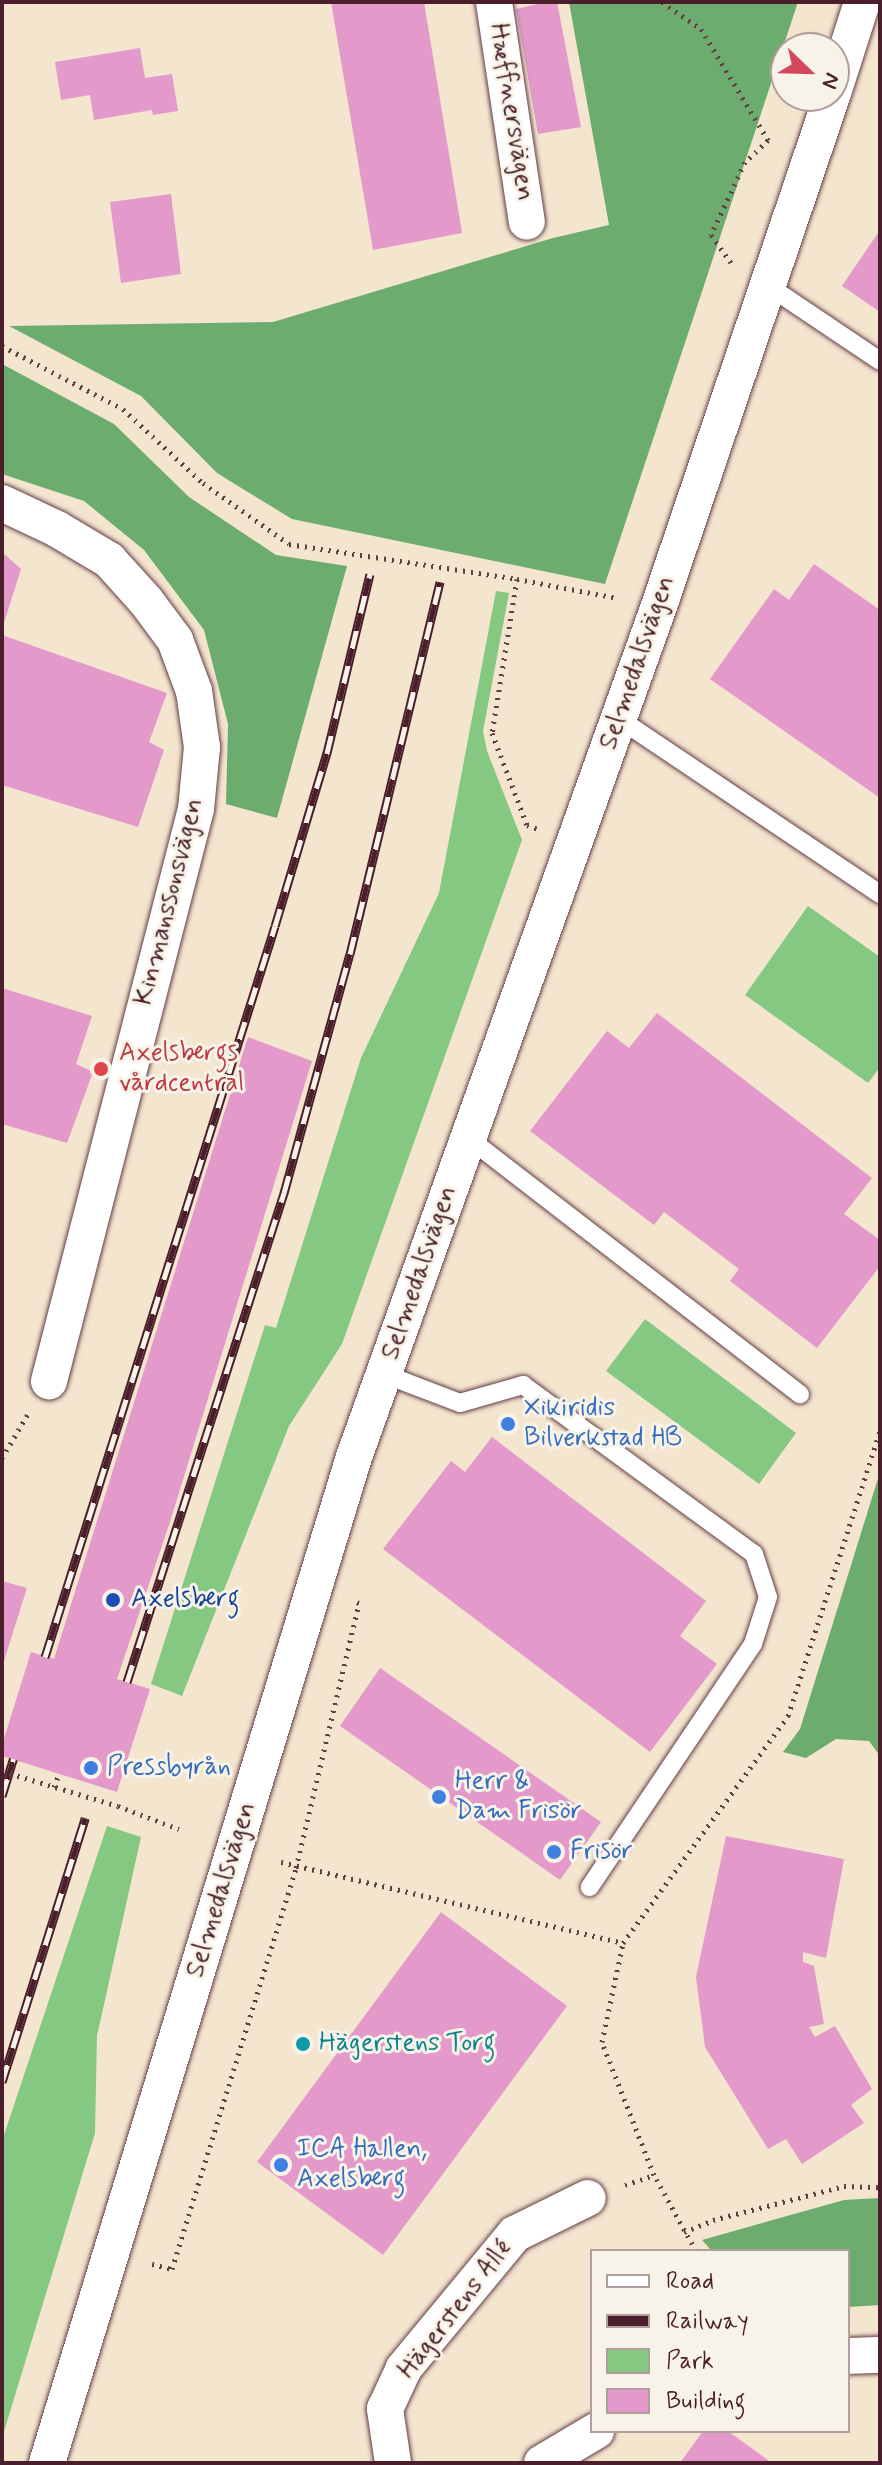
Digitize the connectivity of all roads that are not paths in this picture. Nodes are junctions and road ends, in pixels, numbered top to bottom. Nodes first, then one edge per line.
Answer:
1 (494, 2) edge
2 (862, 2) edge
3 (850, 40) edge
4 (827, 112) edge
5 (527, 222) dead end
6 (764, 294) junction
7 (880, 361) edge
8 (2, 503) edge
9 (618, 718) junction
10 (880, 894) edge
11 (467, 1137) junction
12 (384, 1374) junction
13 (49, 1381) dead end
14 (800, 1394) dead end
15 (590, 1887) dead end
16 (588, 2198) dead end
17 (880, 2355) edge
18 (850, 2356) edge
19 (593, 2433) edge
20 (47, 2463) edge
21 (393, 2463) edge
22 (542, 2463) edge

1 - 5 street, Hæffnersvägen
2 - 3 street
4 - 6 street, Selmedalsvägen
6 - 7 lane
6 - 9 street, Selmedalsvägen
8 - 13 street, Kinmanssonsvägen
9 - 10 lane
9 - 11 street, Selmedalsvägen
11 - 12 street, Selmedalsvägen
11 - 14 lane
12 - 15 lane
12 - 20 street, Selmedalsvägen
16 - 21 street, Hägerstens Allé
17 - 18 street
19 - 22 street

